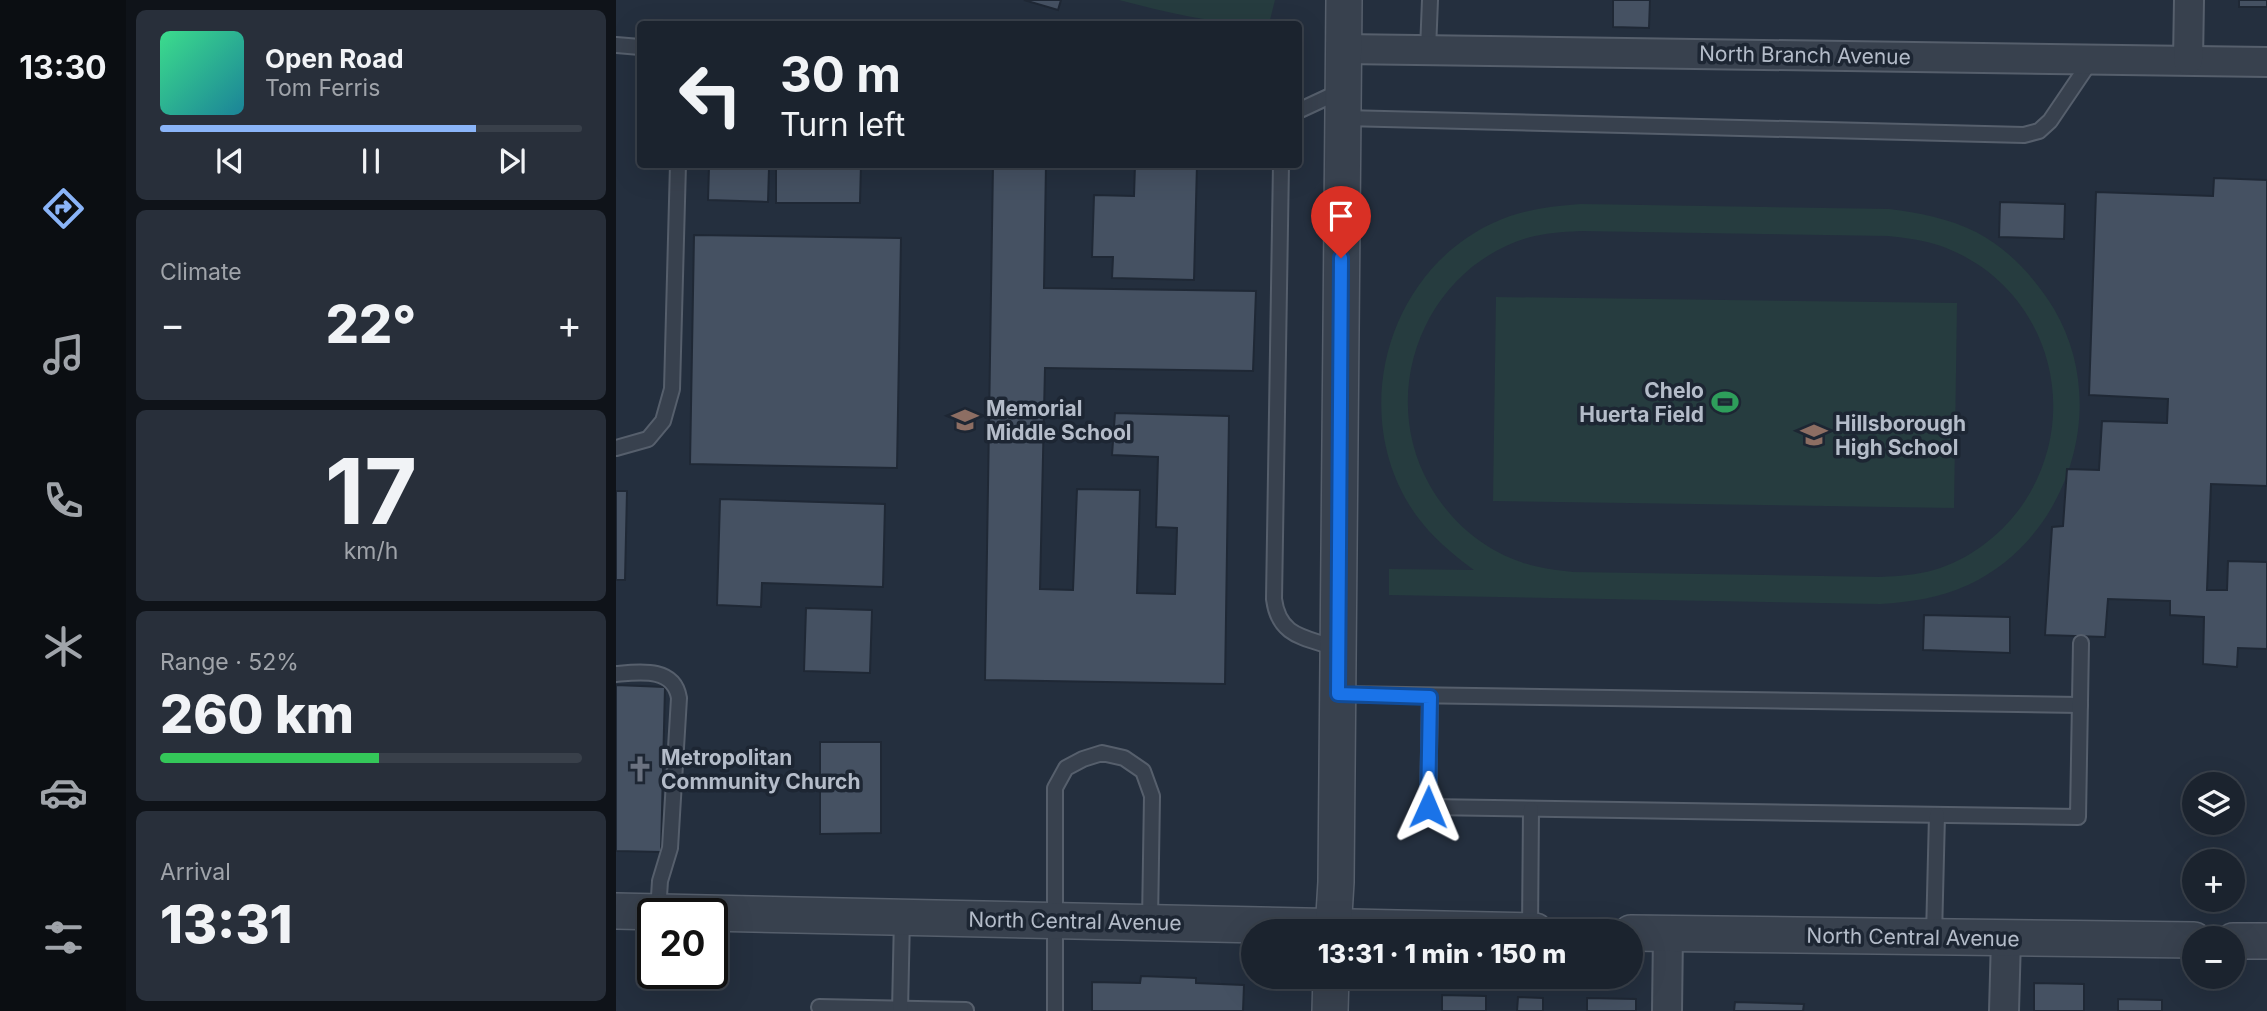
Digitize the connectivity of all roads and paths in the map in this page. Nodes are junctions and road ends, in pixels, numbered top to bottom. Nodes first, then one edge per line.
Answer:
1 (1343, 0) edge
2 (1430, 0) edge
3 (2189, 0) edge
4 (616, 45) edge
5 (637, 47) edge
6 (1343, 49) junction
7 (1418, 50) junction
8 (2092, 59) junction
9 (2188, 60) junction
10 (2267, 62) edge
11 (1342, 104) junction
12 (1302, 110) edge
13 (678, 168) edge
14 (1281, 168) edge
15 (616, 448) edge
16 (2081, 643) dead end
17 (1338, 649) junction
18 (616, 674) edge
19 (1338, 694) junction
20 (1430, 697) junction
21 (2080, 705) junction
22 (1531, 809) junction
23 (1937, 815) junction
24 (659, 898) edge
25 (616, 911) edge
26 (637, 912) edge
27 (728, 914) edge
28 (902, 918) junction
29 (1334, 919) edge
30 (1532, 919) edge
31 (1053, 921) junction
32 (1150, 923) junction
33 (1241, 926) edge
34 (1643, 933) edge
35 (1668, 933) junction
36 (1934, 937) junction
37 (2006, 938) junction
38 (2182, 940) edge
39 (2245, 941) edge
40 (2267, 941) edge
41 (1331, 989) edge
42 (818, 1007) dead end
43 (900, 1010) edge
44 (967, 1010) edge
45 (1055, 1011) edge
46 (1330, 1011) edge
47 (1667, 1011) edge
48 (2004, 1011) edge

1 - 6 street
2 - 7 lane
3 - 9 street
4 - 5 lane
6 - 7 street, North Branch Avenue
6 - 11 street
7 - 8 street, North Branch Avenue
8 - 9 street, North Branch Avenue
8 - 11 lane
9 - 10 street, North Branch Avenue
11 - 12 lane
11 - 17 street
13 - 15 lane
14 - 17 lane
16 - 21 lane
17 - 19 street
18 - 24 lane
19 - 20 lane
19 - 29 street
20 - 21 lane
20 - 22 lane
21 - 23 lane
22 - 23 lane
22 - 30 lane
23 - 36 lane
25 - 26 street, North Central Avenue
27 - 28 street, North Central Avenue
28 - 31 street, North Central Avenue
28 - 43 lane
31 - 32 street, North Central Avenue
31 - 32 lane
31 - 45 lane
32 - 33 street, North Central Avenue
34 - 35 street, North Central Avenue
35 - 36 street, North Central Avenue
35 - 47 street
36 - 37 street, North Central Avenue
37 - 38 street, North Central Avenue
37 - 48 street
39 - 40 street
41 - 46 street
42 - 43 lane
43 - 44 lane

